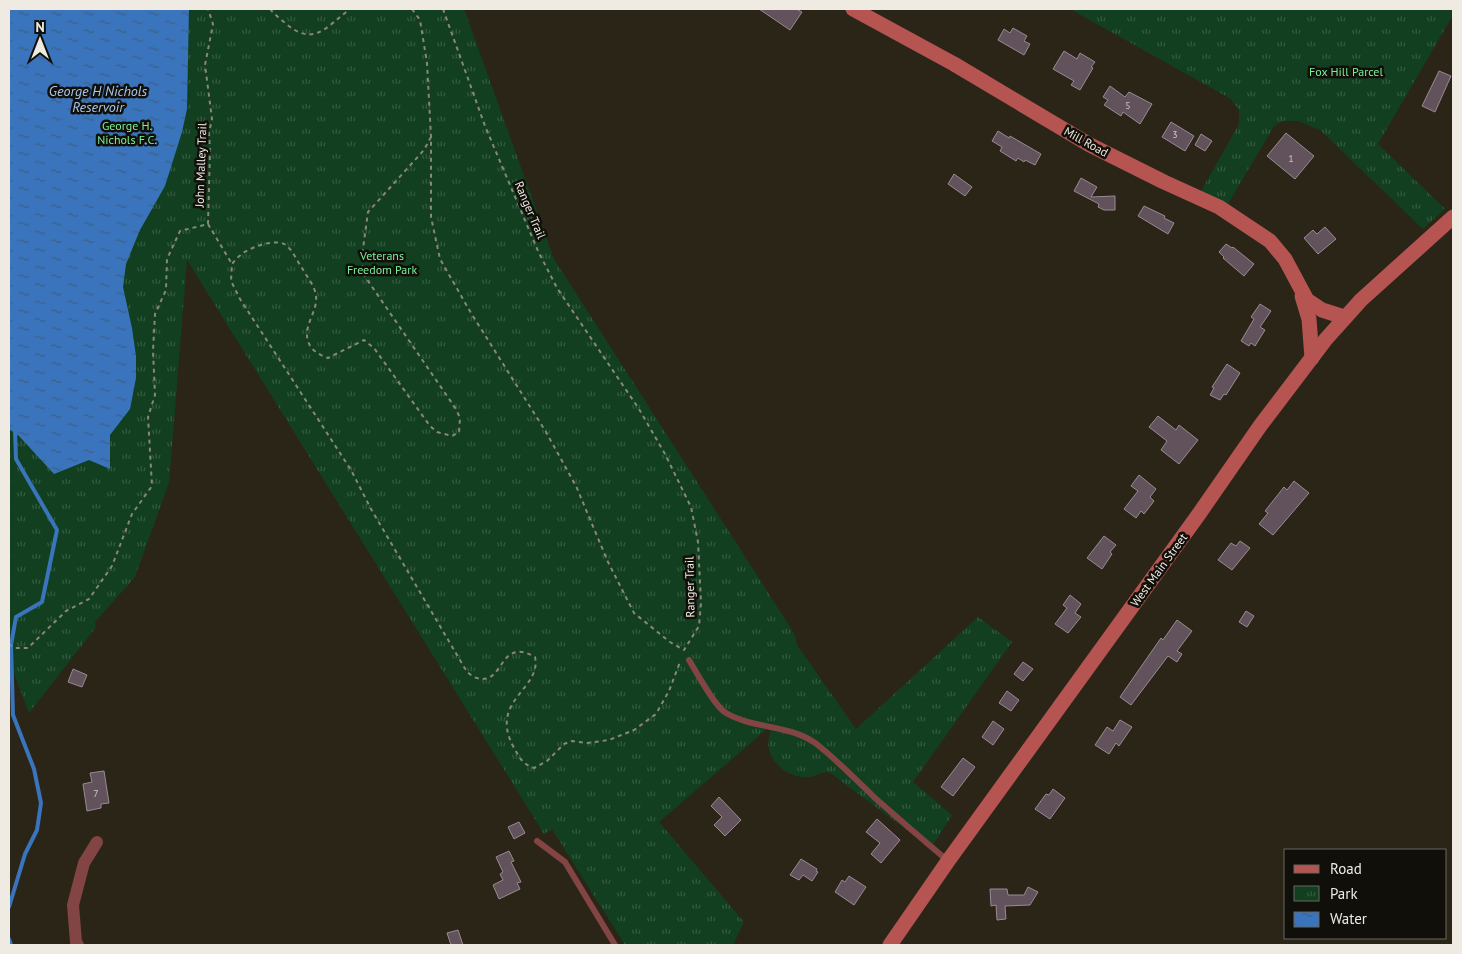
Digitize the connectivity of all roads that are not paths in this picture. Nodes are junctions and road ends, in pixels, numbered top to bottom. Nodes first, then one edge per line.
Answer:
1 (853, 9) edge
2 (1453, 217) edge
3 (1301, 291) junction
4 (1344, 317) junction
5 (1312, 358) junction
6 (690, 660) road end
7 (537, 840) dead end
8 (97, 842) dead end
9 (948, 860) junction
10 (78, 945) edge
11 (615, 945) edge
12 (890, 945) edge

1 - 3 main road, Mill Road
2 - 4 main road, West Main Street
3 - 4 main road, Mill Road
3 - 5 main road, Mill Road
4 - 5 main road, West Main Street
5 - 9 main road, West Main Street
6 - 9 lane
7 - 11 lane
8 - 10 street
9 - 12 main road, West Main Street

